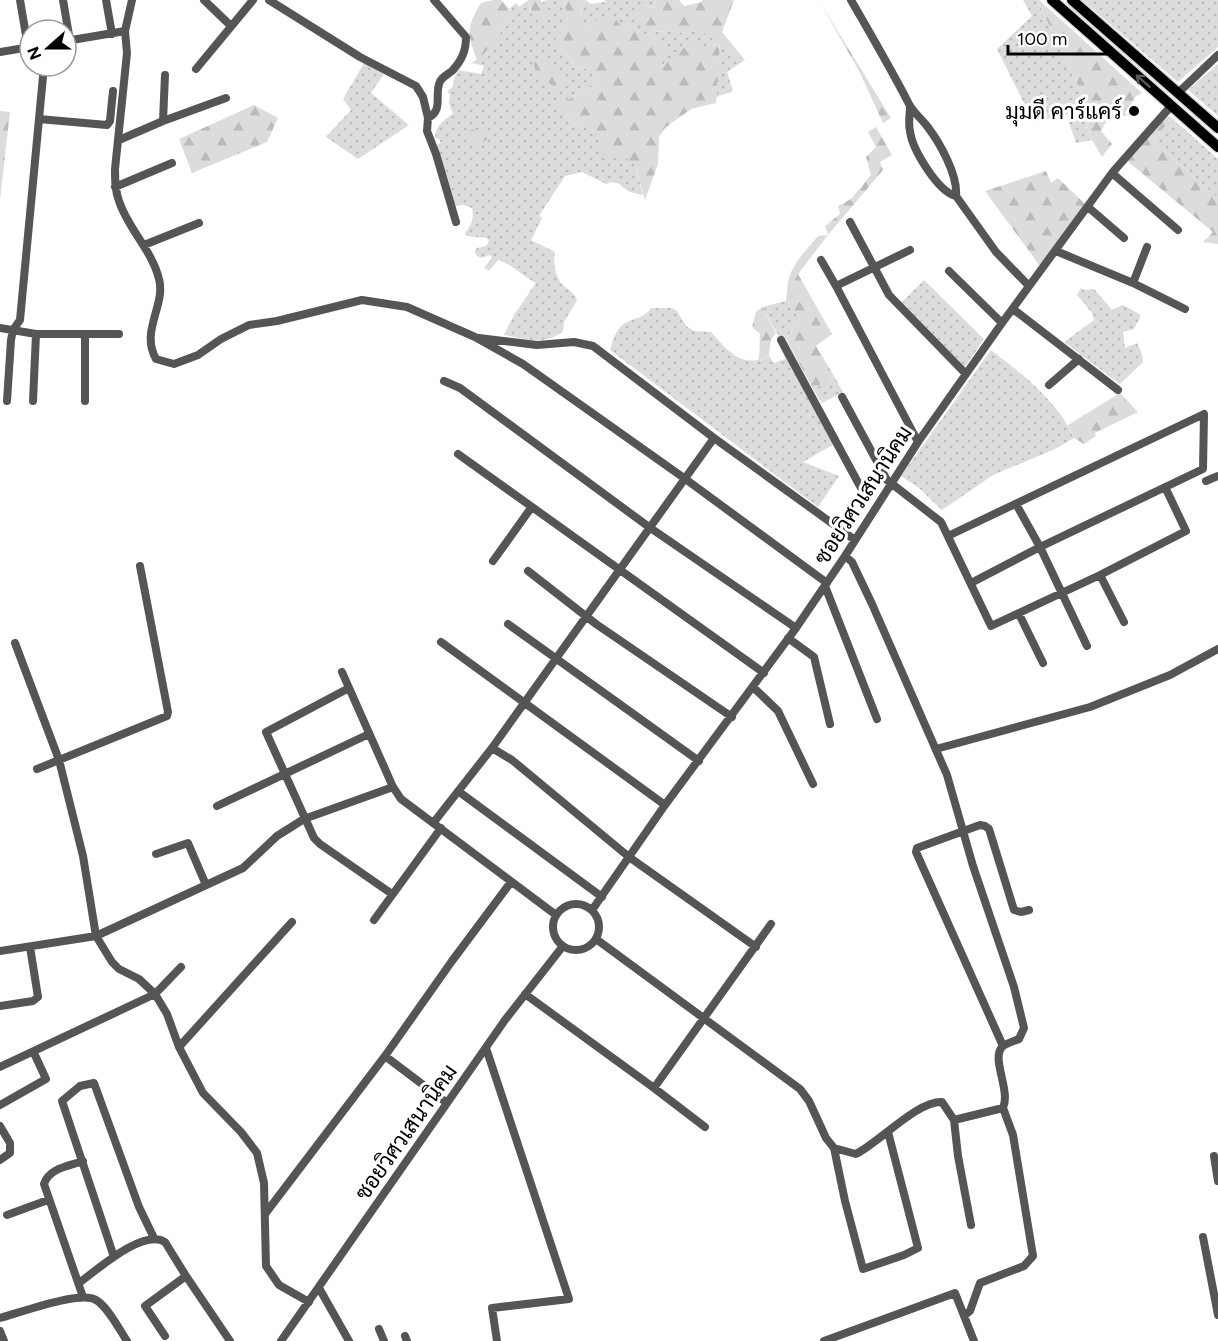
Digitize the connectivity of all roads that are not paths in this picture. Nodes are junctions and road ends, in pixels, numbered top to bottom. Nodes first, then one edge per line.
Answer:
1 (20, 0) edge
2 (63, 0) edge
3 (106, 0) edge
4 (132, 0) edge
5 (204, 0) edge
6 (253, 0) edge
7 (269, 0) edge
8 (434, 0) edge
9 (851, 0) edge
10 (1052, 0) edge
11 (1072, 0) edge
12 (23, 18) edge
13 (65, 18) edge
14 (231, 26) junction
15 (125, 31) junction
16 (112, 34) junction
17 (78, 39) edge
18 (18, 49) edge
19 (0, 52) edge
20 (1218, 55) edge
21 (196, 69) dead end
22 (165, 75) dead end
23 (43, 78) edge
24 (113, 91) dead end
25 (1178, 93) junction
26 (226, 98) dead end
27 (1171, 106) junction
28 (910, 107) junction
29 (428, 118) junction
30 (39, 119) junction
31 (163, 122) junction
32 (1218, 128) edge
33 (119, 140) junction
34 (1218, 147) edge
35 (172, 163) dead end
36 (1112, 173) junction
37 (115, 187) junction
38 (956, 196) junction
39 (1088, 207) junction
40 (456, 222) dead end
41 (850, 222) dead end
42 (199, 223) dead end
43 (1178, 230) dead end
44 (1124, 238) dead end
45 (144, 245) junction
46 (1148, 247) dead end
47 (910, 250) dead end
48 (1056, 251) junction
49 (821, 260) dead end
50 (874, 268) junction
51 (949, 271) dead end
52 (1133, 282) junction
53 (836, 286) junction
54 (1029, 286) junction
55 (1013, 309) junction
56 (1185, 309) dead end
57 (1002, 323) junction
58 (0, 328) edge
59 (13, 330) junction
60 (36, 334) junction
61 (85, 334) junction
62 (119, 334) dead end
63 (475, 337) junction
64 (781, 340) dead end
65 (1078, 359) junction
66 (966, 374) junction
67 (444, 381) dead end
68 (1049, 385) dead end
69 (1118, 390) dead end
70 (842, 397) dead end
71 (33, 400) dead end
72 (7, 401) dead end
73 (85, 401) dead end
74 (714, 438) junction
75 (918, 442) junction
76 (458, 454) dead end
77 (1218, 476) edge
78 (684, 478) junction
79 (1206, 481) dead end
80 (891, 483) junction
81 (1165, 487) junction
82 (861, 488) dead end
83 (1016, 504) junction
84 (531, 508) junction
85 (649, 527) junction
86 (948, 536) junction
87 (855, 540) junction
88 (1040, 547) junction
89 (845, 556) junction
90 (493, 561) dead end
91 (140, 566) dead end
92 (528, 571) dead end
93 (618, 571) junction
94 (1100, 575) junction
95 (970, 583) junction
96 (826, 585) junction
97 (1061, 593) junction
98 (1019, 614) junction
99 (586, 616) junction
100 (1124, 622) dead end
101 (508, 624) dead end
102 (796, 628) junction
103 (788, 638) junction
104 (441, 642) dead end
105 (15, 643) dead end
106 (1087, 646) dead end
107 (1218, 649) edge
108 (555, 659) junction
109 (1043, 663) dead end
110 (342, 672) dead end
111 (764, 673) junction
112 (753, 687) junction
113 (349, 688) junction
114 (524, 703) junction
115 (732, 717) junction
116 (877, 719) dead end
117 (830, 724) dead end
118 (369, 734) junction
119 (492, 748) junction
120 (936, 749) junction
121 (58, 760) junction
122 (699, 761) junction
123 (37, 769) dead end
124 (285, 775) junction
125 (813, 784) dead end
126 (393, 787) junction
127 (458, 791) junction
128 (665, 805) junction
129 (217, 806) dead end
130 (304, 819) junction
131 (437, 825) junction
132 (964, 831) junction
133 (156, 854) dead end
134 (629, 857) junction
135 (512, 882) junction
136 (206, 885) junction
137 (392, 894) junction
138 (602, 897) junction
139 (592, 910) junction
140 (1029, 910) dead end
141 (556, 915) junction
142 (375, 920) dead end
143 (291, 921) dead end
144 (771, 924) dead end
145 (96, 936) junction
146 (596, 939) junction
147 (563, 946) junction
148 (756, 946) junction
149 (30, 947) junction
150 (0, 951) edge
151 (181, 967) dead end
152 (155, 994) junction
153 (525, 994) junction
154 (0, 1006) edge
155 (704, 1019) junction
156 (1003, 1046) junction
157 (179, 1047) junction
158 (486, 1048) junction
159 (34, 1053) junction
160 (385, 1056) junction
161 (0, 1067) edge
162 (654, 1088) junction
163 (447, 1103) junction
164 (0, 1105) edge
165 (1003, 1108) junction
166 (954, 1120) junction
167 (0, 1126) edge
168 (705, 1127) dead end
169 (888, 1132) junction
170 (834, 1148) junction
171 (1214, 1156) dead end
172 (0, 1160) edge
173 (83, 1161) junction
174 (1218, 1181) edge
175 (48, 1200) junction
176 (265, 1214) junction
177 (7, 1215) dead end
178 (971, 1225) dead end
179 (1203, 1237) dead end
180 (154, 1238) junction
181 (114, 1257) junction
182 (186, 1276) junction
183 (79, 1283) junction
184 (319, 1288) junction
185 (83, 1297) junction
186 (309, 1302) junction
187 (1218, 1315) edge
188 (964, 1316) junction
189 (0, 1318) edge
190 (379, 1329) dead end
191 (0, 1331) edge
192 (165, 1336) dead end
193 (4, 1341) edge
194 (127, 1341) edge
195 (230, 1341) edge
196 (281, 1341) edge
197 (349, 1341) edge
198 (384, 1341) edge
199 (497, 1341) edge
200 (824, 1341) edge
201 (974, 1341) edge

1 - 12 street
2 - 13 street
3 - 16 street
4 - 15 street
5 - 14 street
6 - 14 street
7 - 29 street
8 - 29 street
9 - 28 street
27 -> 10 main road
11 - 25 main road
14 - 21 street
15 - 16 street
15 - 33 street
16 - 17 street
18 - 19 street
20 - 25 street
22 - 31 street
23 - 30 street
24 - 30 street
25 - 32 main road
26 - 31 street
27 - 34 main road
27 - 36 street, ซอยวิศวเสนานิคม
28 - 38 street
28 - 38 street
29 - 40 street
30 - 59 street
31 - 33 street
33 - 37 street
35 - 37 street
36 - 39 street, ซอยวิศวเสนานิคม
36 - 43 street
37 - 45 street
38 - 54 street
39 - 44 street
39 - 48 street, ซอยวิศวเสนานิคม
41 - 50 street
42 - 45 street
45 - 63 street
46 - 52 street
47 - 50 street
48 - 52 street
48 - 54 street, ซอยวิศวเสนานิคม
49 - 53 street
50 - 53 street
50 - 66 street
51 - 57 street
52 - 56 street
53 - 75 street
54 - 55 street, ซอยวิศวเสนานิคม
55 - 57 street, ซอยวิศวเสนานิคม
55 - 65 street
57 - 66 street, ซอยวิศวเสนานิคม
58 - 59 street
59 - 60 street
59 - 72 street
60 - 61 street
60 - 71 street
61 - 62 street
61 - 73 street
63 - 74 street
63 - 78 street
64 - 82 street
65 - 68 street
65 - 69 street
66 - 75 street, ซอยวิศวเสนานิคม
67 - 85 street
70 - 80 street
74 - 78 street
74 - 87 street
75 - 80 street, ซอยวิศวเสนานิคม
76 - 84 street
77 - 79 street
78 - 85 street
78 - 96 street
80 - 86 street
80 - 87 street, ซอยวิศวเสนานิคม
81 - 83 street
81 - 88 street
81 - 94 street
83 - 86 street
83 - 88 street
84 - 90 street
84 - 93 street
85 - 93 street
85 - 102 street
86 - 95 street
87 - 89 street, ซอยวิศวเสนานิคม
88 - 95 street
88 - 97 street
89 - 96 street, ซอยวิศวเสนานิคม
89 - 120 street
91 - 121 street
92 - 99 street
93 - 99 street
93 - 111 street
94 - 97 street
94 - 100 street
95 - 98 street
96 - 102 street, ซอยวิศวเสนานิคม
96 - 116 street
97 - 98 street
97 - 106 street
98 - 109 street
99 - 108 street
99 - 115 street
101 - 108 street
102 - 103 street, ซอยวิศวเสนานิคม
103 - 111 street, ซอยวิศวเสนานิคม
103 - 117 street
104 - 114 street
105 - 121 street
107 - 120 street
108 - 114 street
108 - 122 street
110 - 113 street
111 - 112 street, ซอยวิศวเสนานิคม
112 - 115 street, ซอยวิศวเสนานิคม
112 - 125 street
113 - 118 street
113 - 124 street
114 - 119 street
114 - 128 street
115 - 122 street, ซอยวิศวเสนานิคม
118 - 124 street
118 - 126 street
119 - 127 street
119 - 134 street
120 - 132 street
121 - 123 street
121 - 145 street
122 - 128 street, ซอยวิศวเสนานิคม
124 - 129 street
124 - 130 street
126 - 130 street
126 - 131 street
127 - 131 street
127 - 138 street
128 - 134 street, ซอยวิศวเสนานิคม
130 - 136 street
130 - 137 street
131 - 135 street
131 - 137 street
132 - 140 street
132 - 156 street
132 - 156 street
133 - 136 street
134 - 138 street, ซอยวิศวเสนานิคม
134 - 148 street
135 - 141 street
135 - 160 street
136 - 145 street
137 - 142 street
138 - 139 street, ซอยวิศวเสนานิคม
139 - 141 street
139 - 146 street
141 - 147 street
143 - 157 street
144 - 148 street
145 - 149 street
145 - 152 street
146 - 147 street
146 - 155 street
147 - 153 street, ซอยวิศวเสนานิคม
148 - 155 street
149 - 150 street
149 - 154 street
151 - 152 street
152 - 157 street
152 - 159 street
153 - 158 street, ซอยวิศวเสนานิคม
153 - 162 street
155 - 162 street
155 - 170 street
156 - 165 street
157 - 176 street
158 - 163 street, ซอยวิศวเสนานิคม
158 - 199 street
159 - 161 street
159 - 164 street
160 - 163 street
160 - 176 street
162 - 168 street
163 - 184 street, ซอยวิศวเสนานิคม
165 - 166 street
165 - 188 street
166 - 169 street
166 - 178 street
167 - 172 street
169 - 170 street
169 - 170 street
171 - 174 street
173 - 175 street
173 - 180 street
173 - 181 street
175 - 177 street
175 - 183 street
176 - 186 street
179 - 187 street
180 - 181 street
180 - 182 street
181 - 183 street
182 - 192 street
182 - 195 street
183 - 185 street
184 - 186 street, ซอยวิศวเสนานิคม
184 - 197 street
185 - 189 street
185 - 194 street
186 - 196 street, ซอยวิศวเสนานิคม
188 - 200 street
188 - 201 street
190 - 198 street
191 - 193 street

